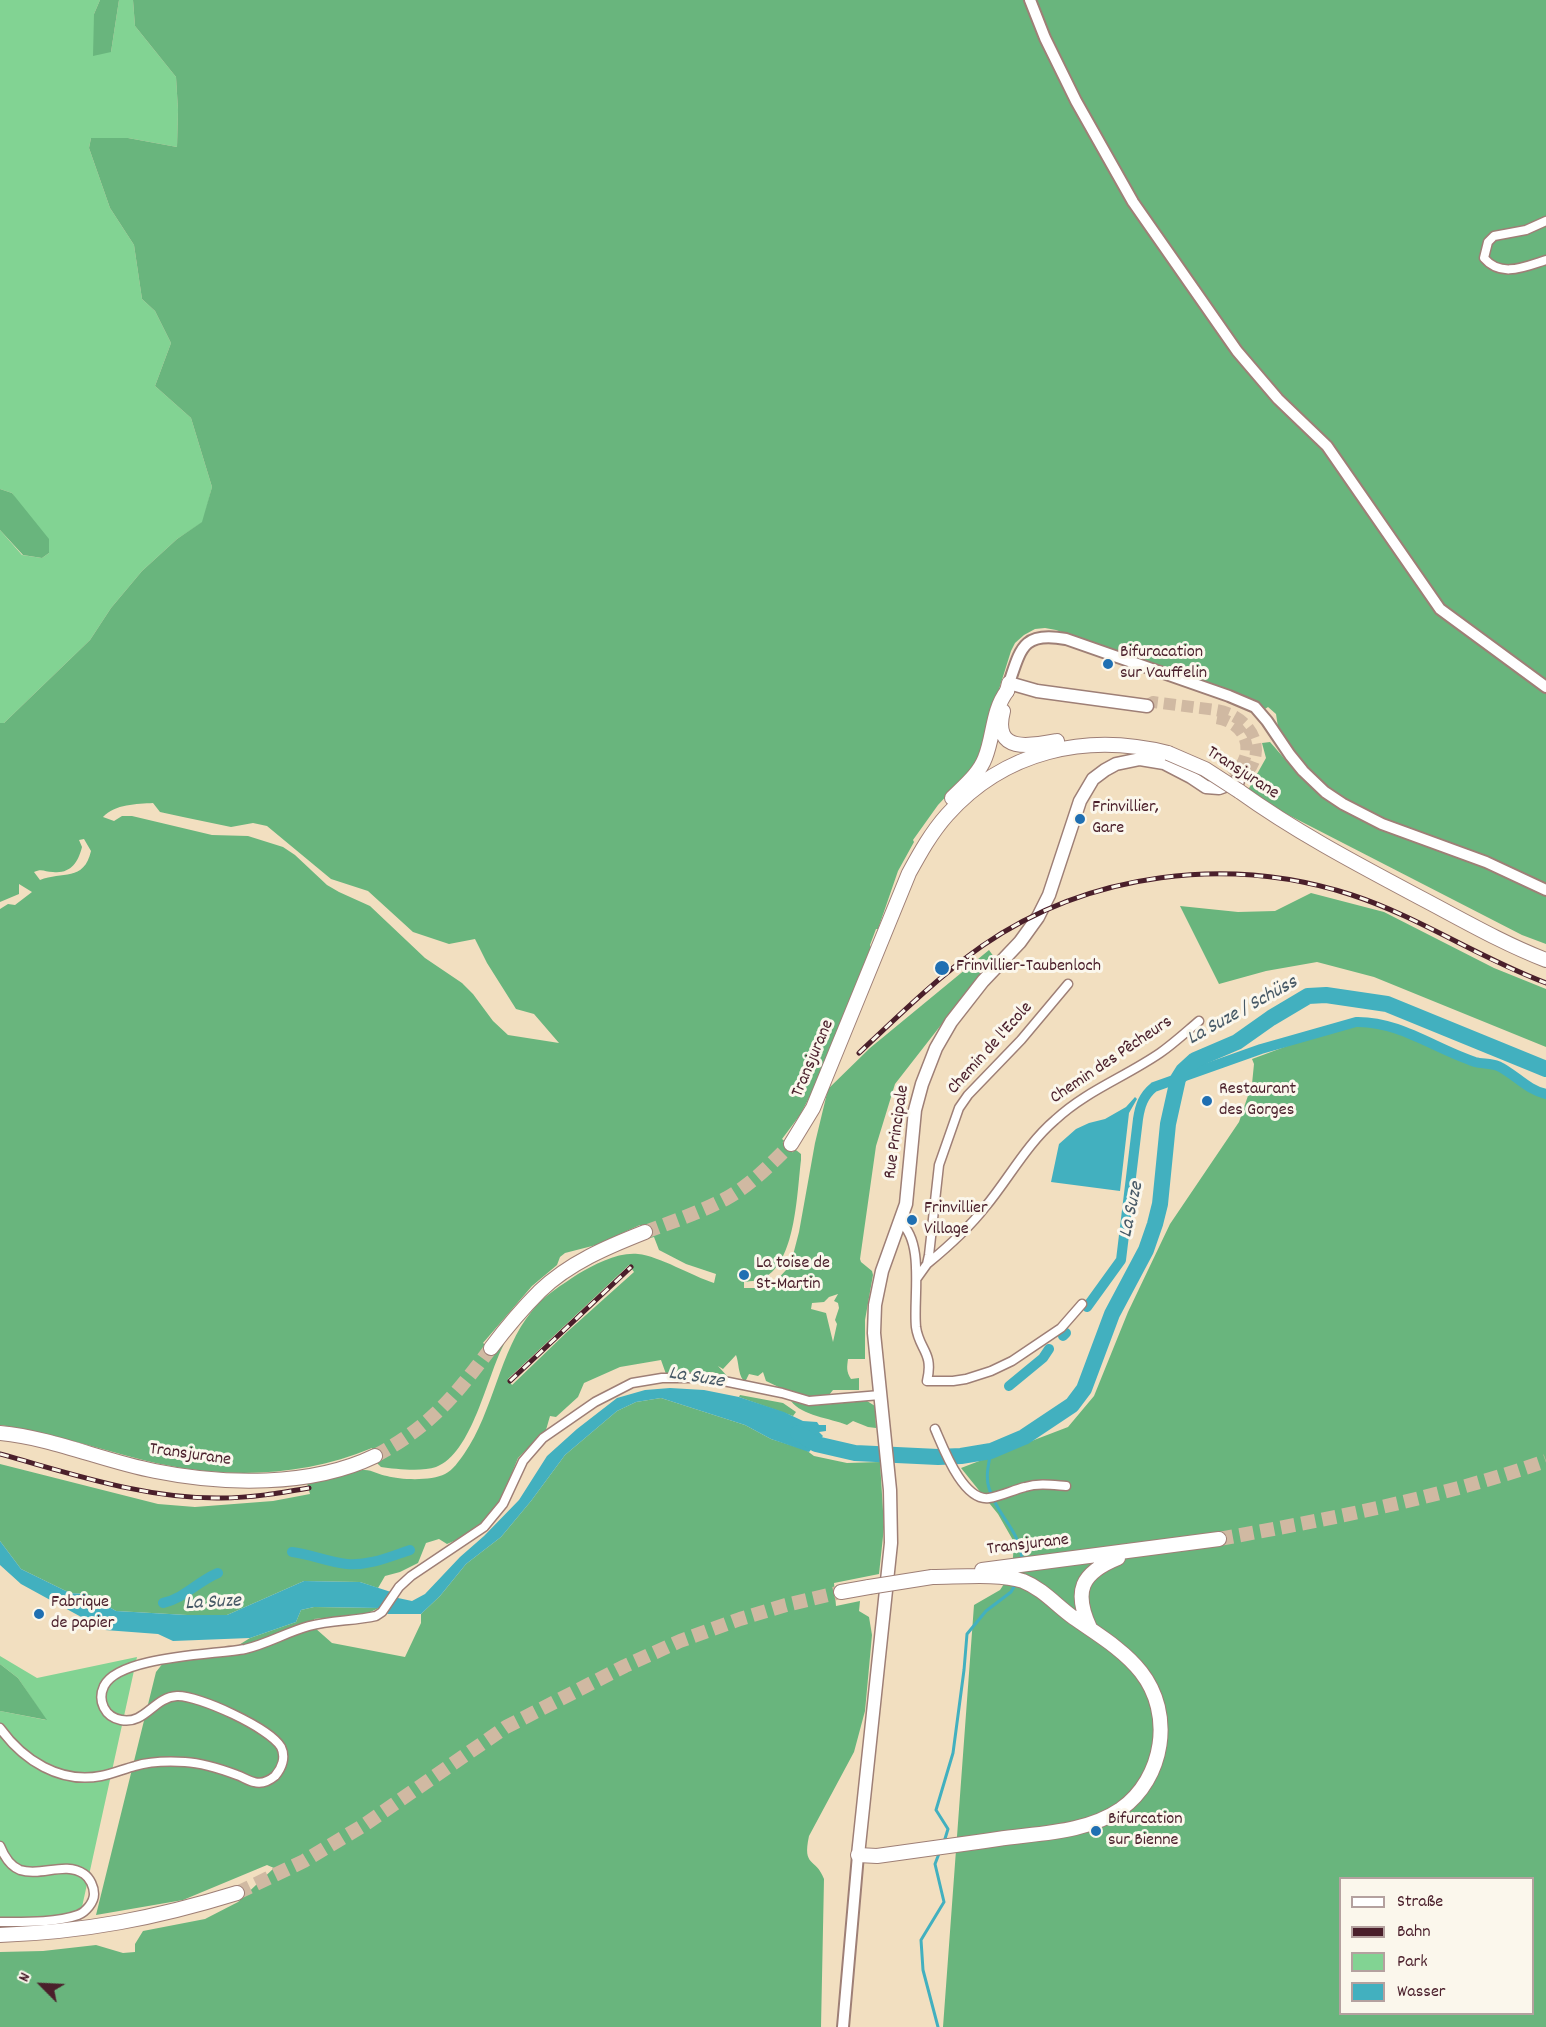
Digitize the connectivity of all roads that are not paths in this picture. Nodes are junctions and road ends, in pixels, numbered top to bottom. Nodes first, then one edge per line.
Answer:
1 (1030, 0) edge
2 (1546, 221) edge
3 (1546, 260) edge
4 (1008, 687) junction
5 (1546, 687) edge
6 (1147, 706) tunnel mouth
7 (1078, 746) junction
8 (1236, 783) junction
9 (929, 837) junction
10 (1546, 890) edge
11 (1546, 960) edge
12 (1068, 984) dead end
13 (1199, 1021) dead end
14 (790, 1144) tunnel mouth
15 (900, 1222) junction
16 (645, 1232) tunnel mouth
17 (927, 1264) junction
18 (917, 1279) junction
19 (1082, 1304) dead end
20 (491, 1348) tunnel mouth
21 (880, 1399) junction
22 (935, 1429) dead end
23 (0, 1433) edge
24 (375, 1456) tunnel mouth
25 (1066, 1486) dead end
26 (1219, 1539) tunnel mouth
27 (1138, 1550) junction
28 (932, 1577) junction
29 (844, 1591) tunnel mouth
30 (1090, 1628) junction
31 (0, 1728) edge
32 (0, 1846) edge
33 (858, 1855) junction
34 (237, 1893) tunnel mouth
35 (0, 1922) edge
36 (0, 1935) edge
37 (843, 2027) edge

1 - 5 street
2 - 3 street
4 - 6 main road
4 - 7 main road
4 - 9 main road
4 - 10 street
7 - 8 main road, Transjurane, bridge
7 - 9 main road, Transjurane
8 - 11 main road, Transjurane
8 - 15 main road, Rue Principale
9 - 14 main road, Transjurane
12 - 17 street, Chemin de l'Ecole
13 - 17 street, Chemin des Pêcheurs
15 - 18 street
15 - 21 main road, Rue Principale
16 - 20 main road
17 - 18 street, Chemin de l'Ecole
18 - 19 street
21 - 31 street
21 - 33 main road, Rue Principale
22 - 25 street
23 - 24 main road, Transjurane
26 - 27 main road, Transjurane
27 - 28 main road, Transjurane
27 - 30 main road
28 - 29 main road, Transjurane, bridge
28 - 30 main road
30 - 33 main road
32 - 35 street
33 - 37 street
34 - 36 main road

